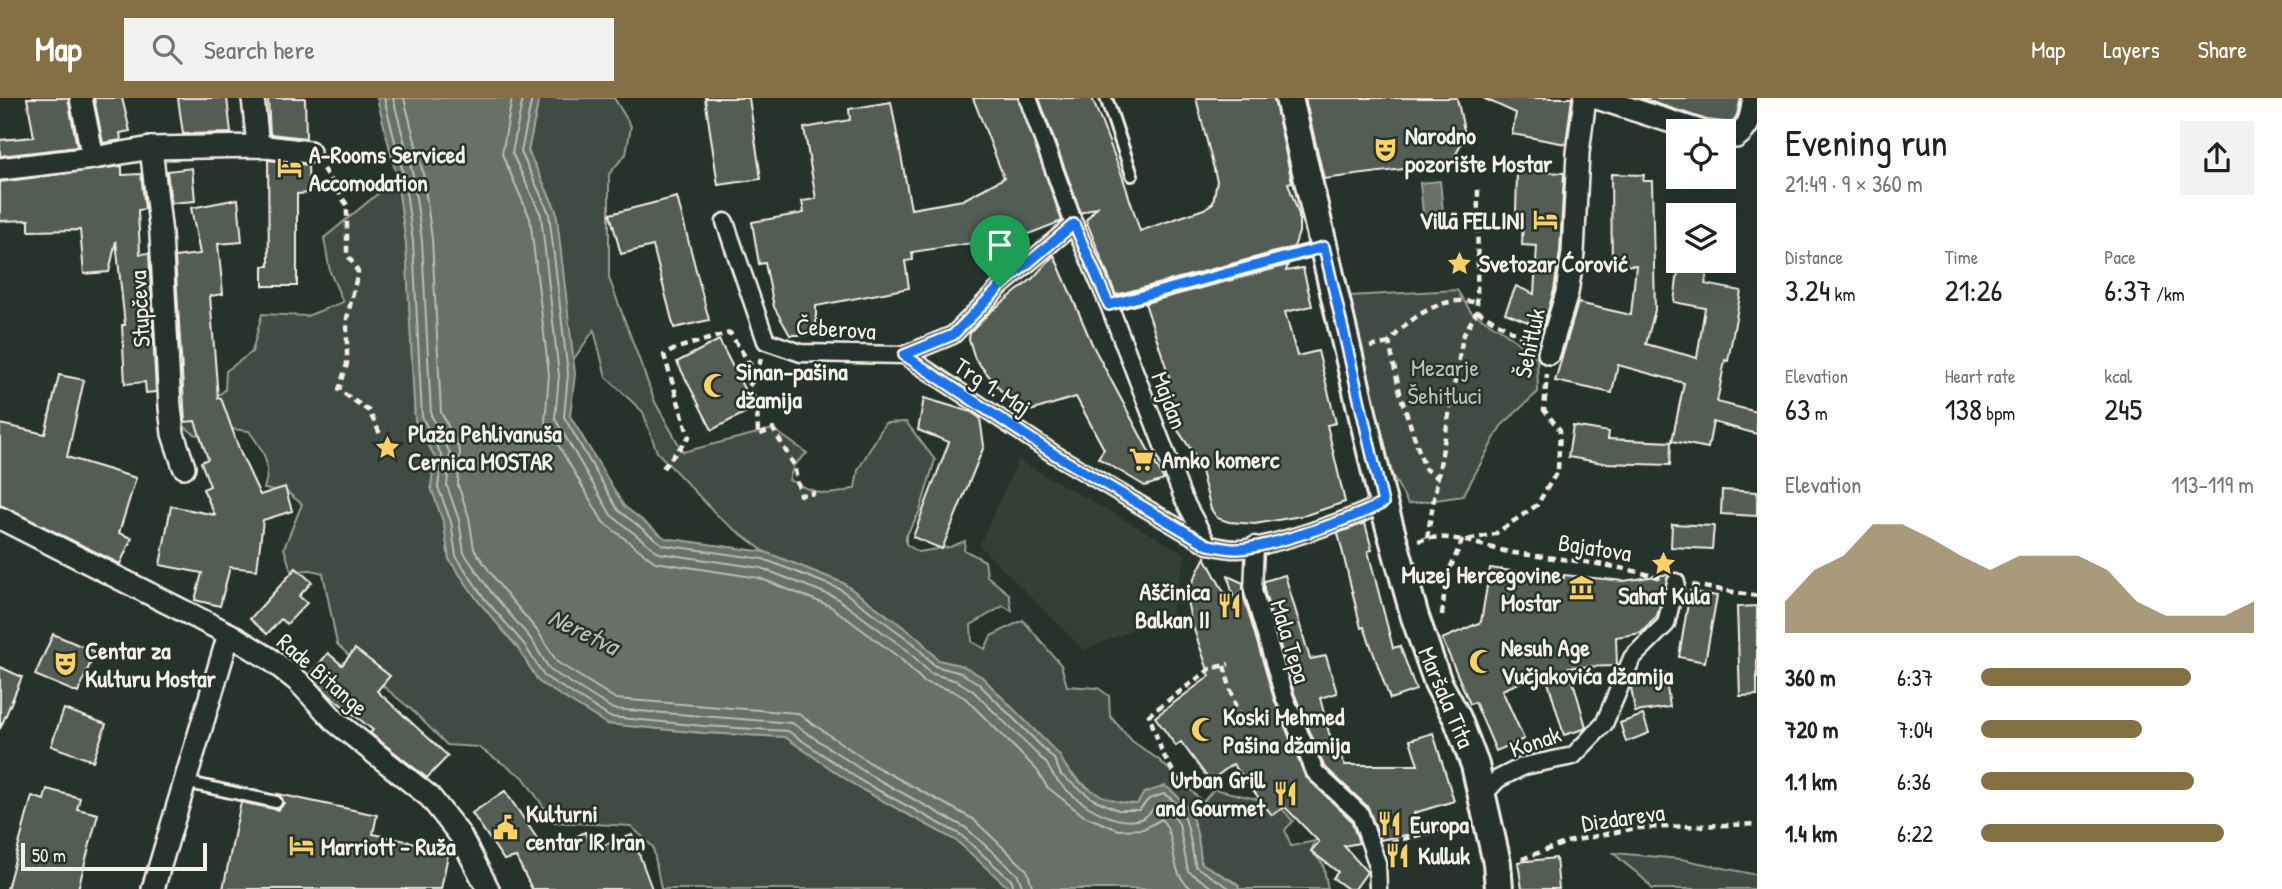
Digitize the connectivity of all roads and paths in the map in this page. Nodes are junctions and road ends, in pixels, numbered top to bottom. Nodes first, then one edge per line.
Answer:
1 (81, 98) edge
2 (253, 98) edge
3 (1028, 98) edge
4 (1106, 98) edge
5 (1289, 98) edge
6 (1585, 98) edge
7 (1597, 98) edge
8 (1754, 98) edge
9 (1666, 120) edge
10 (1736, 137) edge
11 (258, 146) junction
12 (151, 148) junction
13 (309, 152) joint
14 (93, 158) junction
15 (0, 169) edge
16 (1132, 175) dead end
17 (1478, 185) dead end
18 (1452, 215) dead end
19 (1478, 215) junction
20 (725, 222) dead end
21 (1074, 224) junction
22 (1324, 247) junction
23 (1477, 303) junction
24 (1109, 305) junction
25 (1477, 312) junction
26 (766, 341) junction
27 (1549, 352) junction
28 (904, 355) junction
29 (757, 375) junction
30 (381, 436) dead end
31 (184, 467) dead end
32 (663, 468) dead end
33 (1439, 479) junction
34 (815, 493) dead end
35 (1383, 503) junction
36 (0, 518) edge
37 (1462, 541) junction
38 (1208, 545) junction
39 (1255, 545) junction
40 (1446, 578) dead end
41 (1676, 582) junction
42 (1757, 596) edge
43 (229, 634) junction
44 (1241, 725) dead end
45 (186, 782) junction
46 (1179, 782) dead end
47 (1483, 796) junction
48 (276, 802) dead end
49 (1468, 823) dead end
50 (1757, 824) edge
51 (1397, 840) dead end
52 (1497, 863) junction
53 (153, 889) edge
54 (488, 889) edge
55 (1378, 889) edge
56 (1499, 889) edge

1 - 14 street
2 - 11 street
3 - 21 street, Majdan
4 - 16 lane
5 - 22 street, Maršala Tita
6 - 27 street, Šehitluk
7 - 9 street
8 - 10 street
11 - 12 street
11 - 13 street
12 - 14 street
12 - 31 street, Stupčeva
13 - 30 path
14 - 15 street
17 - 19 path
18 - 19 path
19 - 23 path
20 - 26 street, Čeberova
21 - 24 street, Majdan
21 - 28 street, Trg 1. Maj
22 - 24 lane
22 - 35 street, Maršala Tita
23 - 25 path
23 - 33 path
24 - 38 street, Majdan
25 - 27 path
25 - 33 path
26 - 28 street, Čeberova
26 - 29 path, Čeberova
27 - 37 path, Šehitluk
28 - 38 street, Trg 1. Maj
29 - 32 path
29 - 34 path, Čeberova
33 - 37 path, Bajatova
35 - 39 street
35 - 47 street, Maršala Tita
36 - 43 street, Rade Bitange
37 - 40 path
37 - 41 path, Bajatova
38 - 39 street
39 - 55 street, Mala Tepa
41 - 42 path, Bajatova
41 - 47 street, Konak
43 - 45 street
43 - 54 street, Rade Bitange
44 - 46 path
45 - 48 lane
45 - 53 street
47 - 52 street, Maršala Tita
49 - 51 path
50 - 52 path, Dizdareva
52 - 56 street, Maršala Tita

